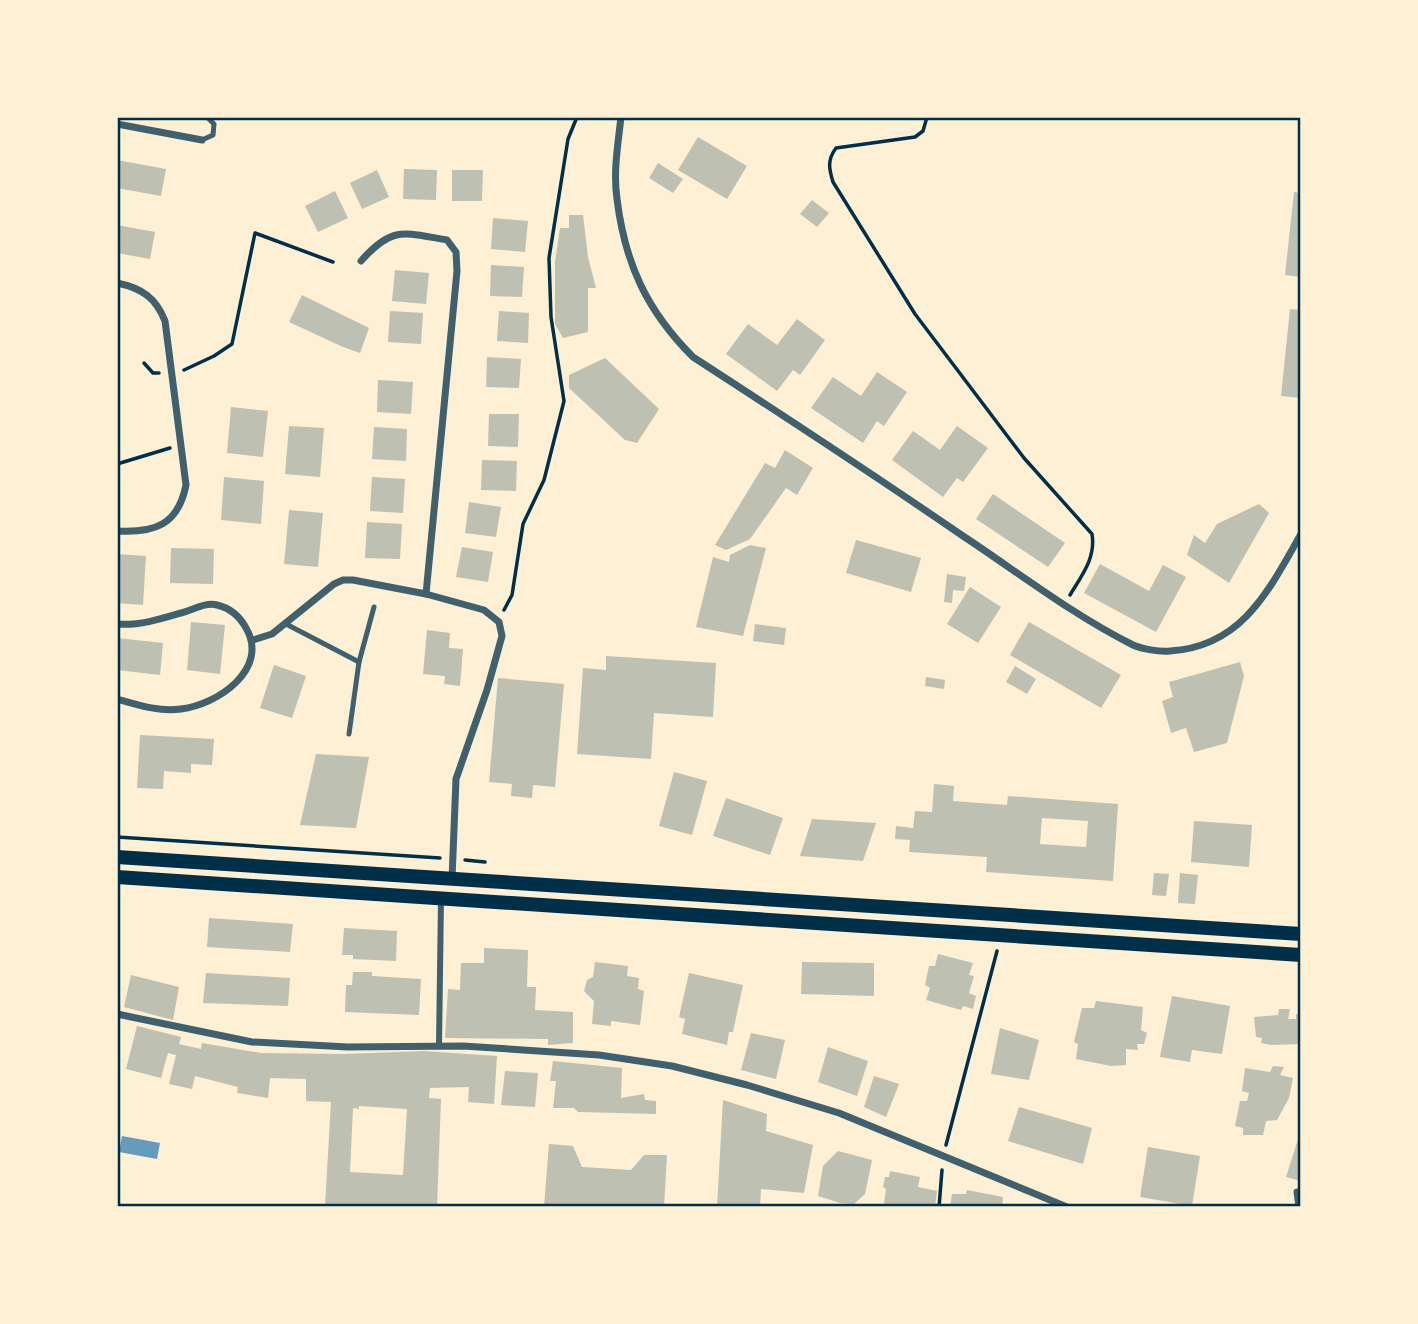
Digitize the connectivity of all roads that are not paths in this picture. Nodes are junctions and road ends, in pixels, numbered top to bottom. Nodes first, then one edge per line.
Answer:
1 (207, 117) edge
2 (621, 117) edge
3 (117, 124) edge
4 (202, 140) joint
5 (361, 261) dead end
6 (117, 284) edge
7 (117, 531) edge
8 (1301, 534) edge
9 (426, 594) junction
10 (374, 607) dead end
11 (117, 624) edge
12 (286, 624) junction
13 (253, 640) junction
14 (359, 662) junction
15 (117, 699) edge
16 (349, 734) dead end
17 (117, 857) edge
18 (117, 877) edge
19 (452, 879) junction
20 (441, 898) junction
21 (1301, 934) edge
22 (1301, 955) edge
23 (117, 1014) edge
24 (439, 1046) junction
25 (1301, 1193) edge
26 (1067, 1207) edge
27 (1299, 1207) edge

1 - 4 lane
2 - 8 street
3 - 4 street
5 - 9 street
6 - 7 street
9 - 12 street
9 - 19 street
10 - 14 lane
11 - 13 street
12 - 13 street
12 - 14 lane
13 - 15 street
14 - 16 lane
17 - 19 main road
18 - 20 main road
19 - 21 main road
20 - 22 main road
20 - 24 street
23 - 24 street
24 - 26 street
25 - 27 street

